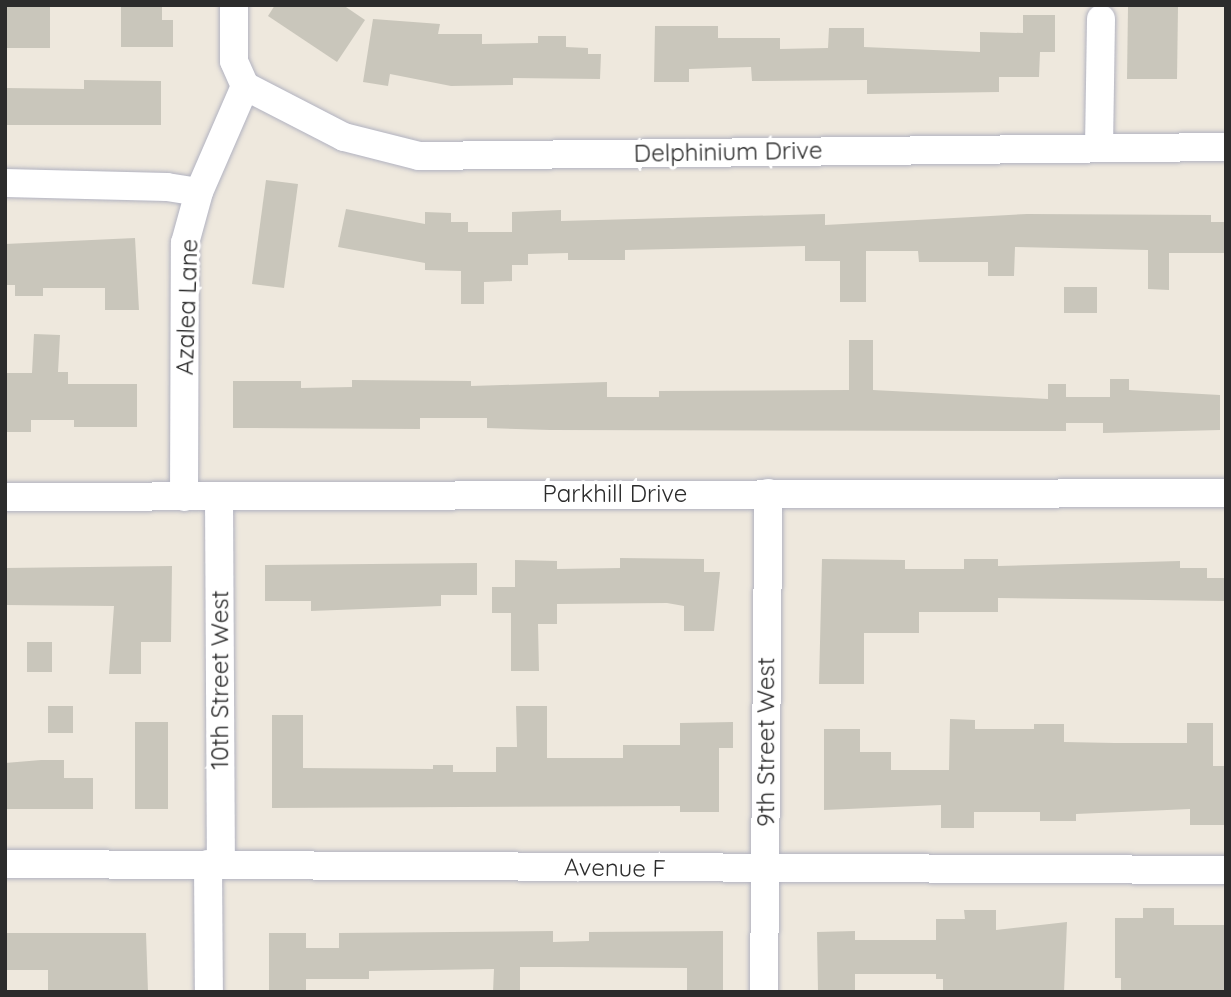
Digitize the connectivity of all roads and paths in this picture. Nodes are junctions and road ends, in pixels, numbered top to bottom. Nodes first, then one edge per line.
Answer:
1 (234, 5) edge
2 (1101, 19) dead end
3 (245, 86) junction
4 (1099, 147) junction
5 (1226, 147) edge
6 (5, 183) edge
7 (199, 192) junction
8 (1226, 492) edge
9 (768, 493) junction
10 (184, 496) junction
11 (219, 496) junction
12 (5, 497) edge
13 (5, 864) edge
14 (215, 864) junction
15 (765, 869) junction
16 (1226, 870) edge
17 (209, 992) edge
18 (764, 992) edge

1 - 3 street
2 - 4 street
3 - 4 street, Delphinium Drive
3 - 7 street, Azalea Lane
4 - 5 street, Delphinium Drive
6 - 7 street
7 - 10 street, Azalea Lane
8 - 9 street, Parkhill Drive
9 - 11 street, Parkhill Drive
9 - 15 street, 9th Street West
10 - 11 street, Parkhill Drive
10 - 12 street, Parkhill Drive
11 - 14 street, 10th Street West
13 - 14 street, Avenue F
14 - 15 street, Avenue F
14 - 17 street, 10th Street West
15 - 16 street, Avenue F
15 - 18 street, 9th Street West

